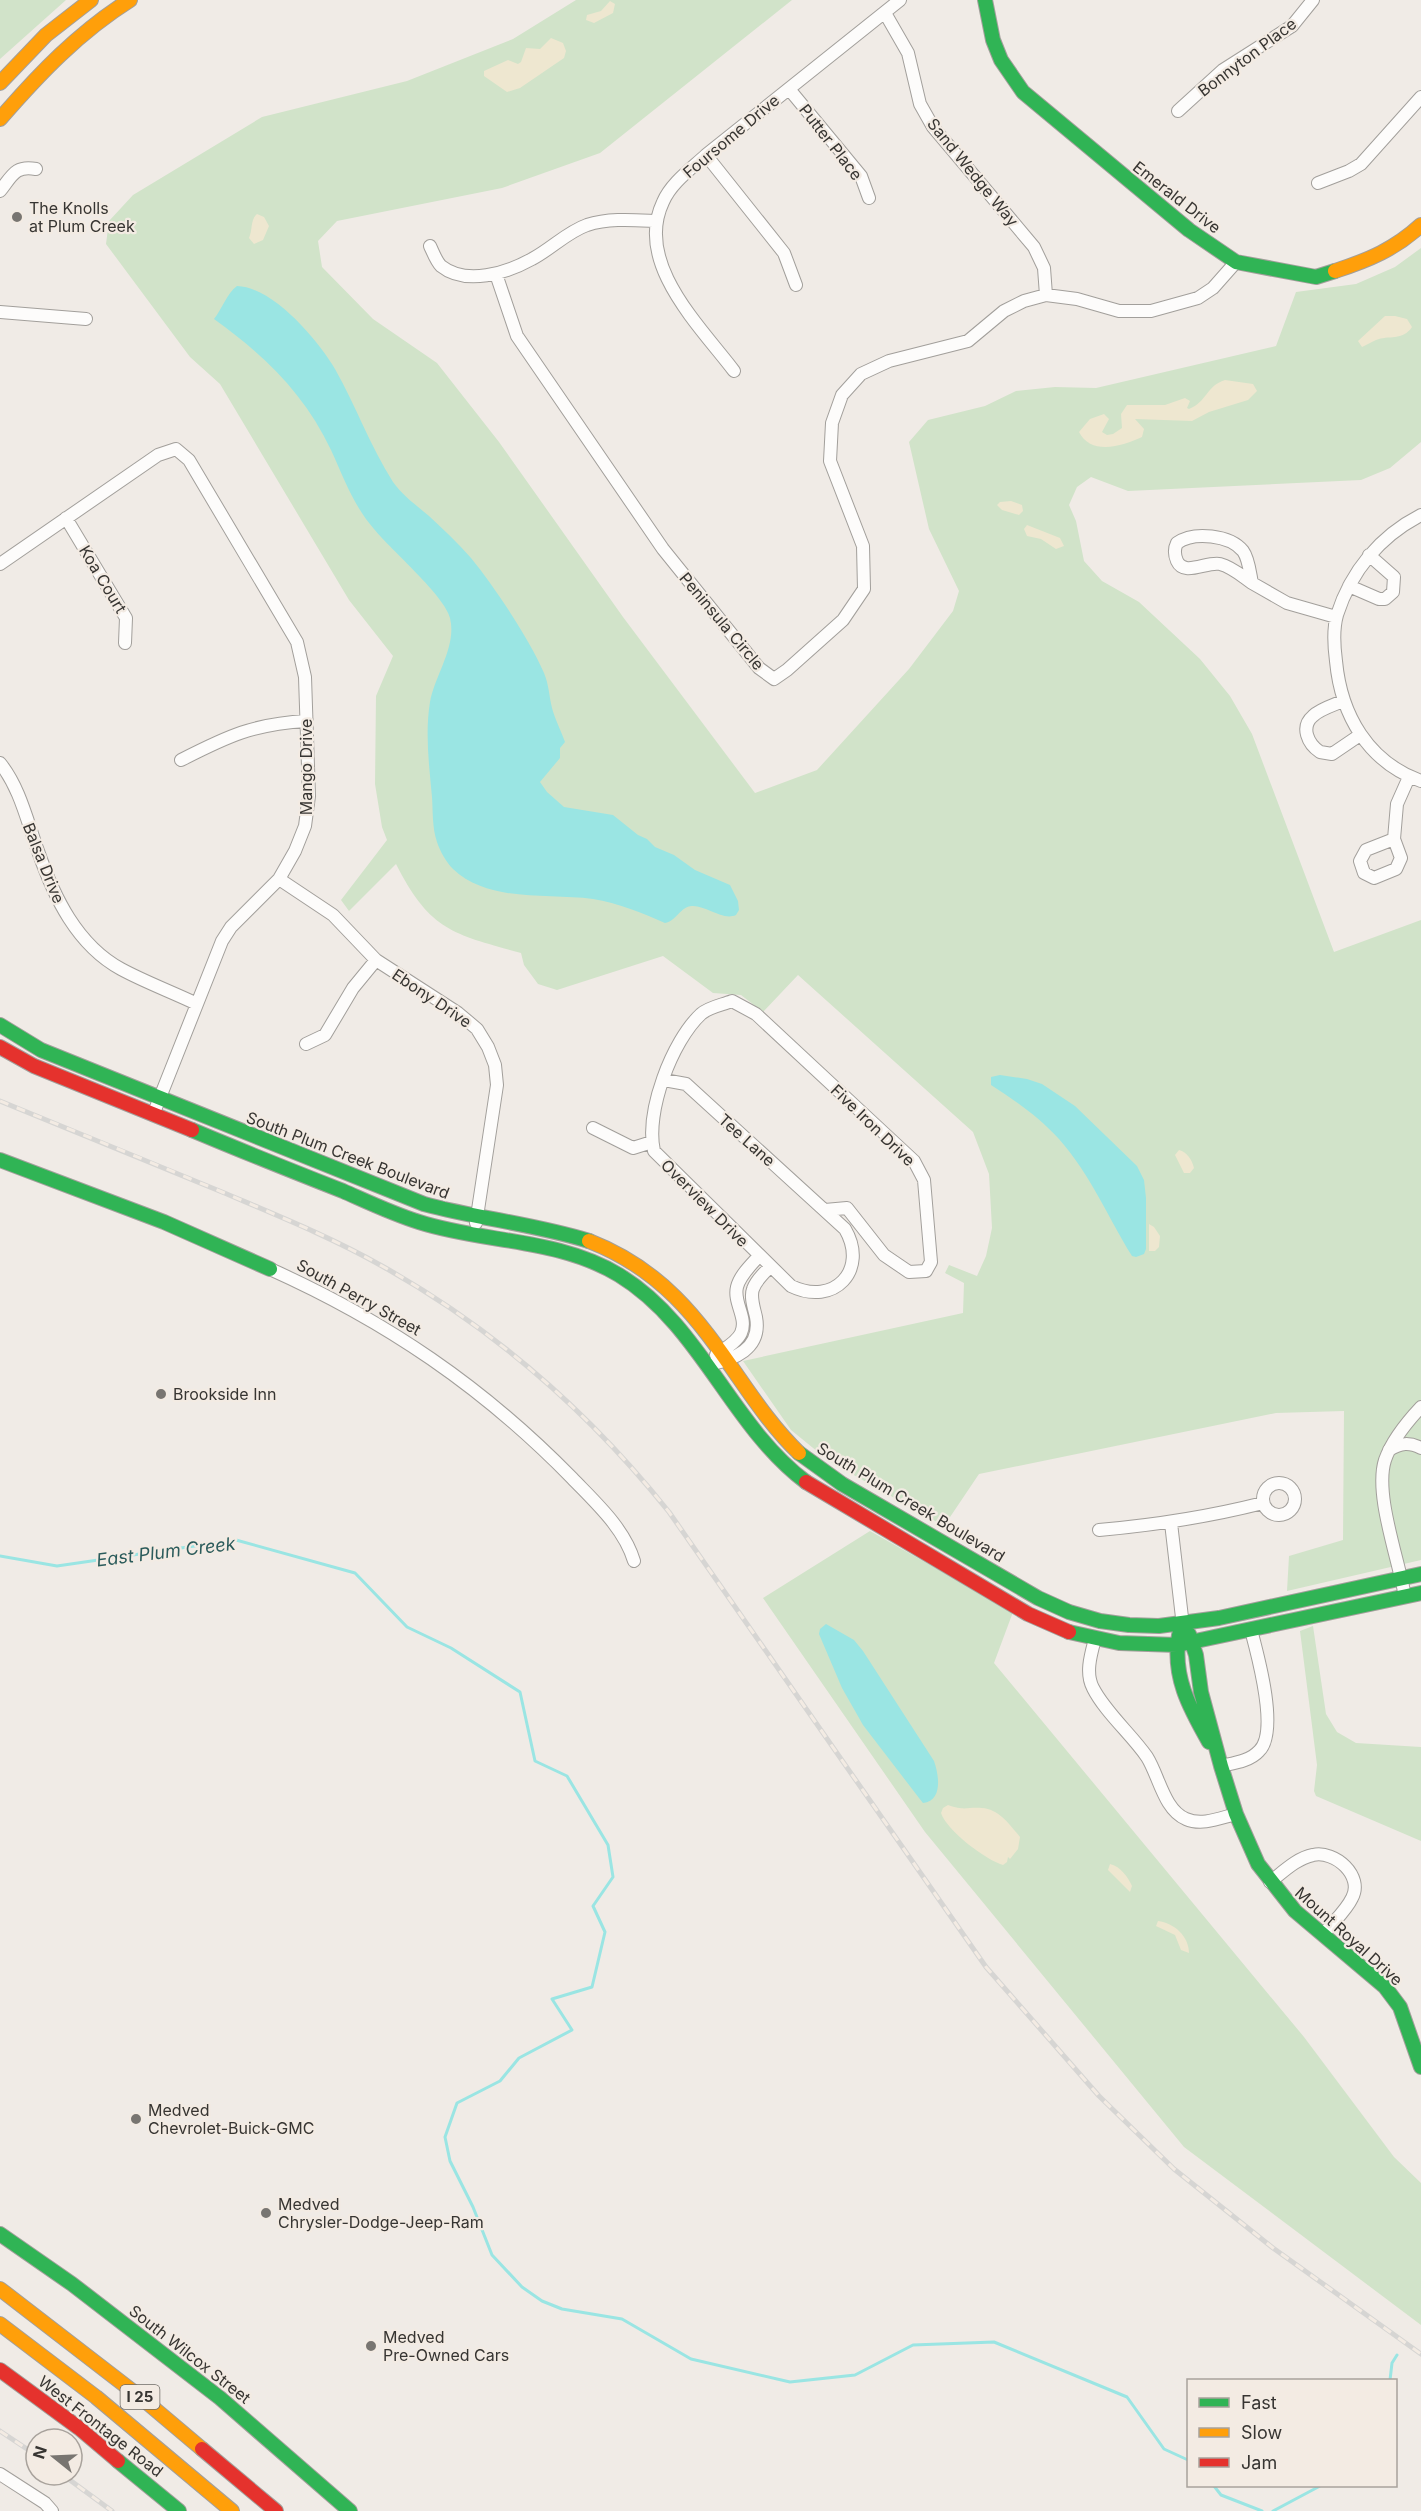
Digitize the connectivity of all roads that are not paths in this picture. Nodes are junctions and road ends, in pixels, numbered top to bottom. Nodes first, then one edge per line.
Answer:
1 (91, 0) edge
2 (130, 0) edge
3 (900, 0) edge
4 (985, 0) edge
5 (1313, 0) edge
6 (885, 13) junction
7 (0, 82) edge
8 (789, 89) junction
9 (1421, 97) edge
10 (1178, 111) dead end
11 (0, 119) edge
12 (706, 155) junction
13 (36, 169) dead end
14 (1318, 183) dead end
15 (0, 190) edge
16 (869, 198) dead end
17 (656, 221) junction
18 (1421, 225) edge
19 (430, 246) dead end
20 (1236, 262) junction
21 (496, 274) junction
22 (796, 285) dead end
23 (1046, 296) junction
24 (0, 312) edge
25 (86, 319) dead end
26 (734, 370) dead end
27 (1421, 515) edge
28 (66, 518) junction
29 (1369, 555) junction
30 (0, 564) edge
31 (1252, 583) junction
32 (1349, 586) junction
33 (1336, 617) junction
34 (125, 643) dead end
35 (1343, 701) junction
36 (307, 721) junction
37 (1360, 735) junction
38 (181, 760) dead end
39 (0, 763) edge
40 (1415, 779) edge
41 (1394, 839) dead end
42 (279, 879) junction
43 (376, 960) junction
44 (196, 1004) junction
45 (0, 1025) edge
46 (306, 1044) dead end
47 (0, 1047) edge
48 (664, 1080) junction
49 (160, 1098) junction
50 (153, 1115) junction
51 (592, 1128) dead end
52 (652, 1142) junction
53 (0, 1161) edge
54 (825, 1210) junction
55 (476, 1217) junction
56 (474, 1236) junction
57 (759, 1256) junction
58 (770, 1267) junction
59 (270, 1269) joint
60 (724, 1356) junction
61 (707, 1365) junction
62 (1421, 1407) edge
63 (1421, 1448) edge
64 (1389, 1450) junction
65 (1263, 1503) dead end
66 (1171, 1523) junction
67 (1099, 1530) dead end
68 (634, 1561) dead end
69 (1421, 1574) edge
70 (1402, 1578) junction
71 (1421, 1593) edge
72 (1405, 1597) junction
73 (1183, 1626) junction
74 (1251, 1630) junction
75 (1095, 1639) junction
76 (1192, 1642) junction
77 (1177, 1645) junction
78 (1221, 1766) junction
79 (1236, 1814) junction
80 (1270, 1882) junction
81 (1323, 1935) junction
82 (1421, 2067) edge
83 (0, 2234) edge
84 (0, 2289) edge
85 (0, 2324) edge
86 (0, 2370) edge
87 (0, 2474) edge
88 (52, 2511) edge
89 (179, 2511) edge
90 (232, 2511) edge
91 (276, 2511) edge
92 (350, 2511) edge

1 - 7 main road
2 - 11 main road
3 - 6 street, Foursome Drive
4 - 20 main road, Emerald Drive
5 - 10 street, Bonnyton Place
6 - 8 street, Foursome Drive
6 - 23 street, Sand Wedge Way
8 - 12 street, Foursome Drive
8 - 16 street, Putter Place
9 - 14 street
12 - 17 street, Foursome Drive
12 - 22 street
13 - 15 street
17 - 21 street
17 - 26 street, Foursome Drive
18 - 20 main road, Emerald Drive
19 - 21 street
20 - 23 street, Peninsula Circle
21 - 23 street, Peninsula Circle
24 - 25 street
27 - 29 street
28 - 30 street
28 - 34 street, Koa Court
28 - 36 street, Mango Drive
29 - 32 street
29 - 32 street
31 - 31 street
31 - 33 street
32 - 33 street
33 - 35 street
35 - 37 street
35 - 37 street
36 - 38 street
36 - 42 street, Mango Drive
37 - 40 street
39 - 44 street, Balsa Drive
40 - 41 street
42 - 43 street, Ebony Drive
42 - 44 street, Mango Drive
43 - 46 street
43 - 55 street, Ebony Drive
44 - 49 street, Mango Drive
45 - 49 main road, South Plum Creek Boulevard
47 - 50 main road
48 - 52 street
48 - 54 street, Tee Lane
48 - 54 street, Five Iron Drive
49 - 50 street, Mango Drive
49 - 55 main road, South Plum Creek Boulevard
50 - 56 main road
51 - 52 street, Overview Drive
52 - 57 street, Overview Drive
53 - 59 main road, South Perry Street
54 - 58 street, Overview Drive
55 - 56 street, Ebony Drive
55 - 60 main road, South Plum Creek Boulevard
56 - 61 main road
57 - 58 street, Overview Drive
57 - 60 street, Overview Drive
58 - 60 street
59 - 68 street, South Perry Street
60 - 61 street
60 - 73 main road, South Plum Creek Boulevard
61 - 75 main road
62 - 64 street
63 - 64 street
64 - 70 street
65 - 66 street
66 - 67 street
66 - 73 street
69 - 70 main road, South Plum Creek Boulevard
70 - 72 street
70 - 73 main road, South Plum Creek Boulevard
71 - 72 main road
72 - 74 main road
73 - 76 main road, Mount Royal Drive
73 - 77 main road, Mount Royal Drive
74 - 76 main road
74 - 78 street
75 - 77 main road
75 - 79 street
76 - 77 main road
76 - 78 main road, Mount Royal Drive
77 - 78 main road, Mount Royal Drive
78 - 79 main road, Mount Royal Drive
79 - 80 main road, Mount Royal Drive
80 - 81 main road, Mount Royal Drive
80 - 81 street
81 - 82 main road, Mount Royal Drive
83 - 92 main road, South Wilcox Street
84 - 91 main road, I 25
85 - 90 main road, I 25
86 - 89 main road, West Frontage Road
87 - 88 street

